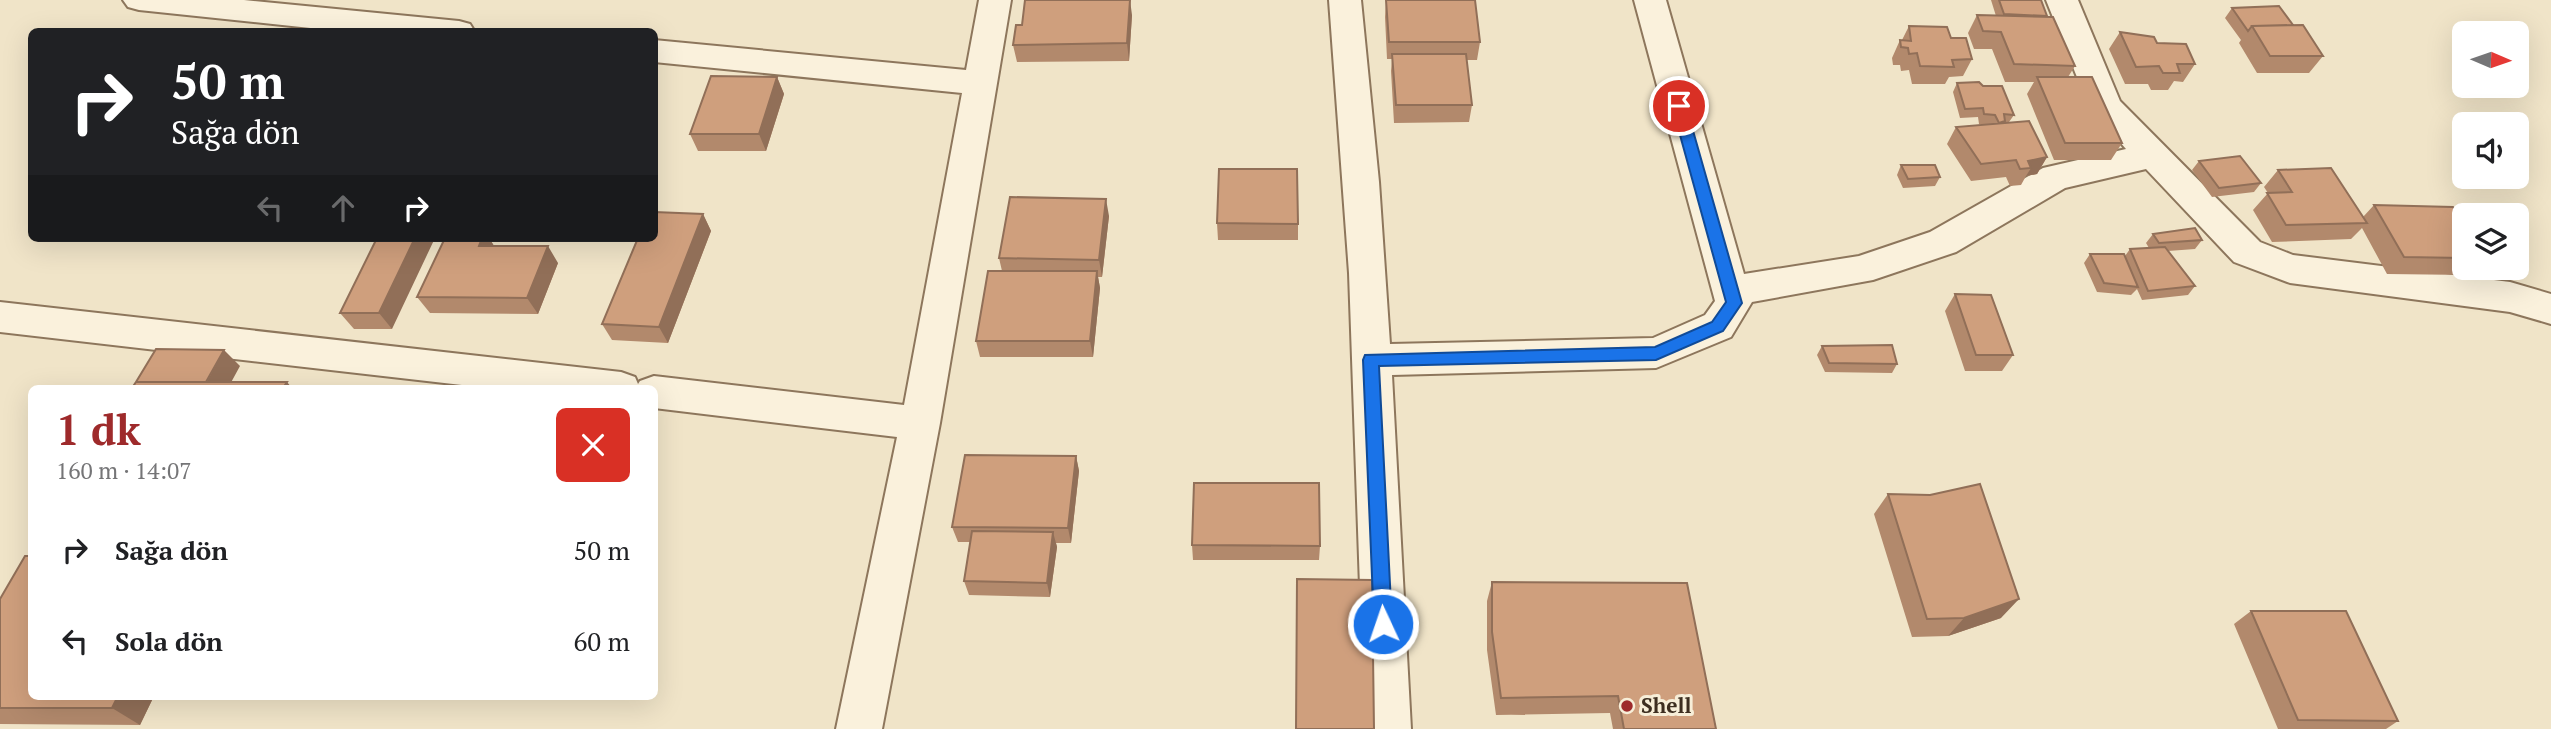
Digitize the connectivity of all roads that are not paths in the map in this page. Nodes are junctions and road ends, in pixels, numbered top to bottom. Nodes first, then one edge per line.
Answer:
1 (139, 0) edge
2 (995, 0) edge
3 (1345, 0) edge
4 (1650, 0) edge
5 (2063, 0) edge
6 (419, 28) edge
7 (658, 51) edge
8 (980, 83) junction
9 (2153, 155) junction
10 (1731, 291) junction
11 (2551, 309) edge
12 (0, 317) edge
13 (1371, 360) junction
14 (595, 385) edge
15 (658, 392) edge
16 (920, 423) junction
17 (859, 729) edge
18 (1388, 729) edge

1 - 6 street
2 - 8 street
3 - 13 street
4 - 10 street
5 - 9 street
7 - 8 street
8 - 16 street
9 - 10 street
9 - 11 street
10 - 13 street
12 - 14 street
13 - 18 street
15 - 16 street
16 - 17 street

